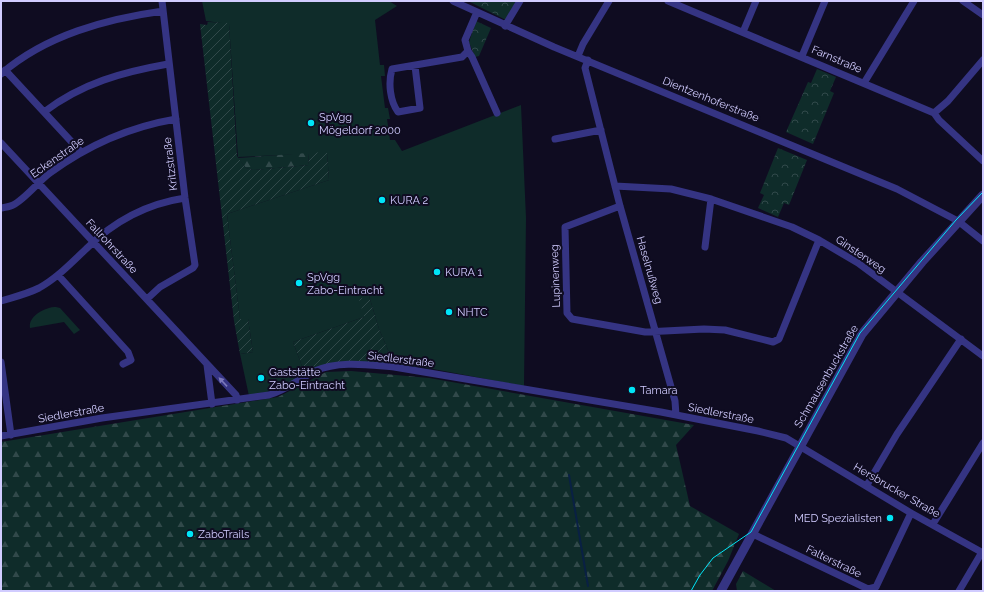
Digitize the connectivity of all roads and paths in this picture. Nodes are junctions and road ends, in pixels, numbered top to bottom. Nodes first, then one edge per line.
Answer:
1 (162, 1) edge
2 (520, 1) edge
3 (609, 1) edge
4 (668, 1) edge
5 (688, 1) edge
6 (756, 1) edge
7 (825, 1) edge
8 (914, 1) edge
9 (963, 1) edge
10 (457, 2) edge
11 (685, 8) junction
12 (163, 11) junction
13 (477, 12) junction
14 (983, 15) edge
15 (505, 26) junction
16 (743, 32) junction
17 (468, 52) junction
18 (578, 56) junction
19 (802, 56) junction
20 (588, 60) junction
21 (983, 60) edge
22 (168, 64) junction
23 (415, 66) junction
24 (3, 72) edge
25 (864, 83) junction
26 (44, 112) junction
27 (498, 112) dead end
28 (934, 113) junction
29 (176, 119) junction
30 (601, 130) junction
31 (555, 139) dead end
32 (1, 143) edge
33 (81, 152) junction
34 (983, 161) edge
35 (37, 182) junction
36 (615, 186) junction
37 (983, 195) edge
38 (185, 198) junction
39 (711, 199) junction
40 (620, 206) junction
41 (1, 208) edge
42 (958, 221) junction
43 (820, 240) junction
44 (983, 241) edge
45 (92, 242) junction
46 (705, 247) dead end
47 (58, 275) junction
48 (896, 292) junction
49 (147, 299) junction
50 (1, 301) edge
51 (656, 332) junction
52 (961, 339) junction
53 (983, 356) edge
54 (1, 362) edge
55 (123, 364) dead end
56 (207, 365) junction
57 (237, 400) junction
58 (212, 404) junction
59 (676, 415) junction
60 (11, 435) junction
61 (1, 436) edge
62 (983, 443) edge
63 (800, 446) junction
64 (867, 485) junction
65 (911, 513) junction
66 (933, 524) junction
67 (753, 534) junction
68 (983, 552) edge
69 (721, 591) edge
70 (959, 591) edge

1 - 12 street, Kritzstraße
2 - 15 street
3 - 18 street
4 - 11 street, Farnstraße
5 - 11 street
6 - 16 street
7 - 19 street
8 - 25 street
9 - 14 street
10 - 13 street, Dientzenhoferstraße
11 - 16 street, Farnstraße
12 - 22 street, Kritzstraße
12 - 24 street
13 - 15 street, Dientzenhoferstraße
13 - 17 street
15 - 18 street, Dientzenhoferstraße
16 - 19 street, Farnstraße
17 - 23 street
17 - 27 street
18 - 20 street, Dientzenhoferstraße
19 - 25 street, Farnstraße
20 - 30 street, Haselnußweg
20 - 42 street, Dientzenhoferstraße
21 - 28 street
22 - 26 street
22 - 29 street, Kritzstraße
23 - 23 street
24 - 26 street
25 - 28 street, Farnstraße
26 - 33 street
28 - 34 street, Farnstraße
29 - 33 street, Eckenstraße
29 - 38 street, Kritzstraße
30 - 31 street
30 - 36 street, Haselnußweg
32 - 35 street, Fallrohrstraße
33 - 35 street, Eckenstraße
35 - 41 street, Eckenstraße
35 - 45 street, Fallrohrstraße
36 - 39 street, Ginsterweg
36 - 40 street, Haselnußweg
37 - 42 street, Schmausenbuckstraße
38 - 45 street
38 - 49 street, Kritzstraße
39 - 43 street, Ginsterweg
39 - 46 street
40 - 51 street, Haselnußweg
40 - 51 street, Lupinenweg
42 - 44 street, Dientzenhoferstraße
42 - 48 street, Schmausenbuckstraße
43 - 48 street, Ginsterweg
43 - 51 street
45 - 47 street
45 - 49 street, Fallrohrstraße
47 - 50 street
47 - 55 street
48 - 52 street, Ginsterweg
48 - 63 street, Schmausenbuckstraße
49 - 56 street, Fallrohrstraße
51 - 59 street, Haselnußweg
52 - 53 street, Ginsterweg
52 - 64 street
54 - 60 street
57 -> 56 street, Fallrohrstraße
56 - 58 street
57 - 58 street, Siedlerstraße
57 - 59 street, Siedlerstraße
58 - 60 street, Siedlerstraße
59 - 63 street, Siedlerstraße
60 - 61 street, Siedlerstraße
62 - 66 street
63 - 64 street, Hersbrucker Straße
63 - 67 street, Schmausenbuckstraße
64 - 65 street, Hersbrucker Straße
65 - 66 street, Hersbrucker Straße
65 - 67 street, Falterstraße
66 - 68 street, Hersbrucker Straße
67 - 69 street, Schmausenbuckstraße
68 - 70 street, Hersbrucker Straße

